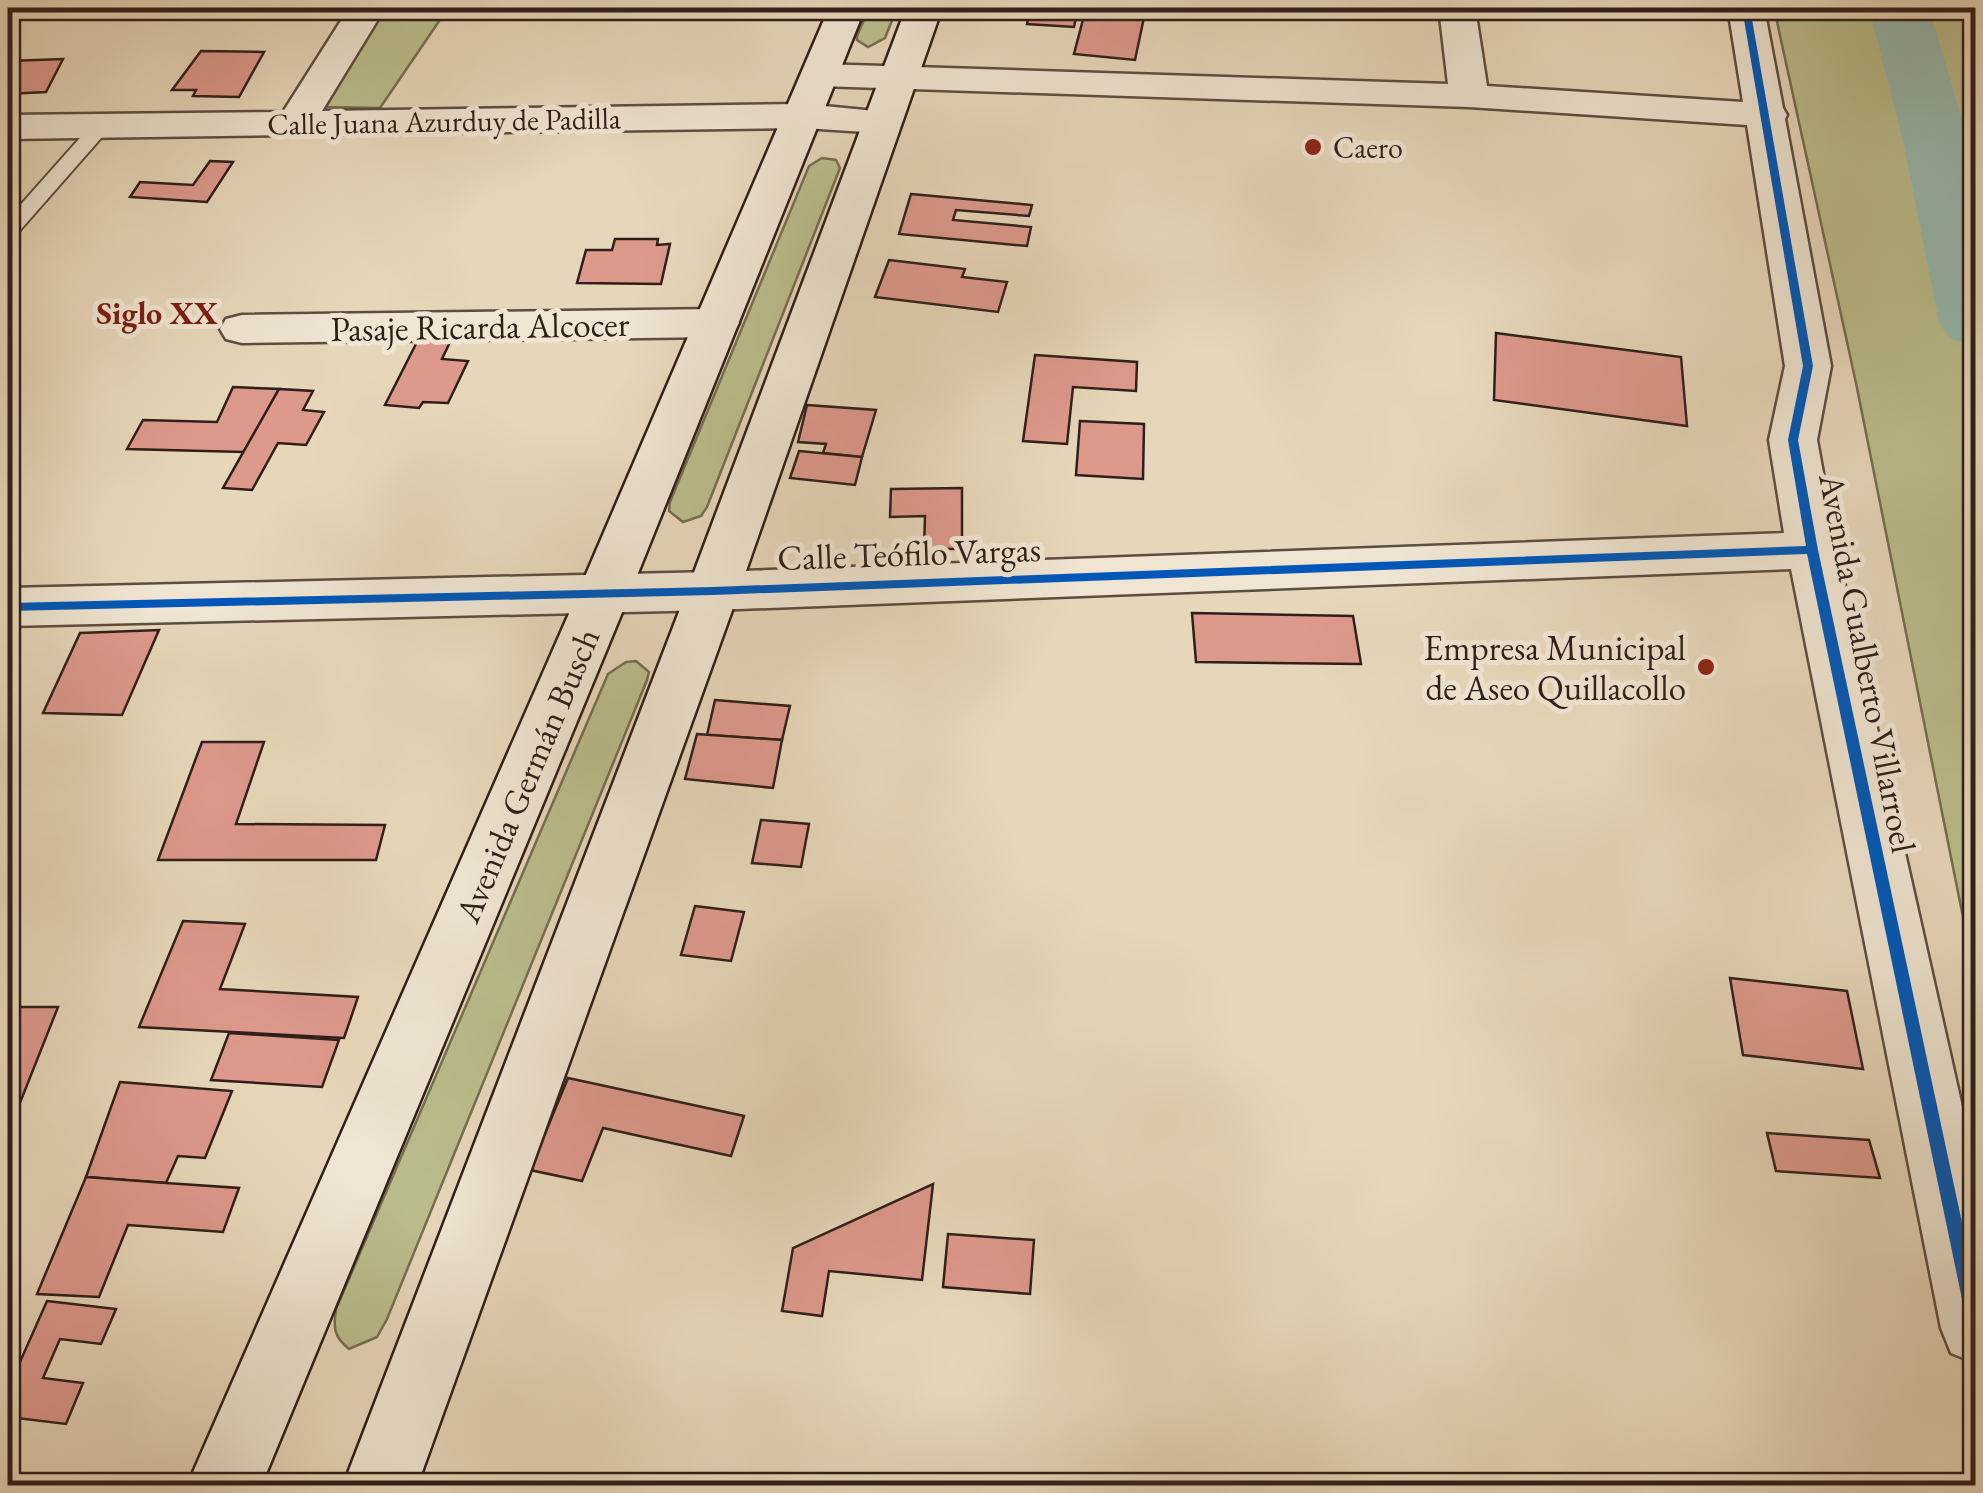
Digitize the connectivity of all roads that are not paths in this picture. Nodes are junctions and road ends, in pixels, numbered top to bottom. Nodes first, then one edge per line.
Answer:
1 (367, 8) edge
2 (847, 8) edge
3 (924, 8) edge
4 (1457, 8) edge
5 (1746, 8) edge
6 (812, 96) junction
7 (1469, 96) junction
8 (890, 99) junction
9 (1768, 115) junction
10 (296, 122) junction
11 (102, 125) junction
12 (8, 127) edge
13 (8, 231) edge
14 (718, 323) junction
15 (242, 328) dead end
16 (1812, 550) junction
17 (713, 591) junction
18 (604, 593) junction
19 (8, 606) edge
20 (1976, 1328) edge
21 (224, 1486) edge
22 (380, 1486) edge

1 - 10 street
2 - 6 street, Avenida Germán Busch
3 - 8 street
4 - 7 street
5 - 9 street, Avenida Gualberto Villarroel
6 - 8 street, Calle Juana Azurduy de Padilla
6 - 10 street, Calle Juana Azurduy de Padilla
6 - 14 street, Avenida Germán Busch
7 - 8 street, Calle Juana Azurduy de Padilla
7 - 9 street, Calle Juana Azurduy de Padilla
8 - 17 street
9 - 16 street, Avenida Gualberto Villarroel
10 - 11 street, Calle Juana Azurduy de Padilla
11 - 12 street, Calle Juana Azurduy de Padilla
11 - 13 lane
14 - 15 street, Pasaje Ricarda Alcocer
14 - 18 street, Avenida Germán Busch
16 - 17 street, Calle Teófilo Vargas
16 - 20 street, Avenida Gualberto Villarroel
17 - 18 street, Calle Teófilo Vargas
17 - 22 street
18 - 19 street, Calle Teófilo Vargas
18 - 21 street, Avenida Germán Busch

